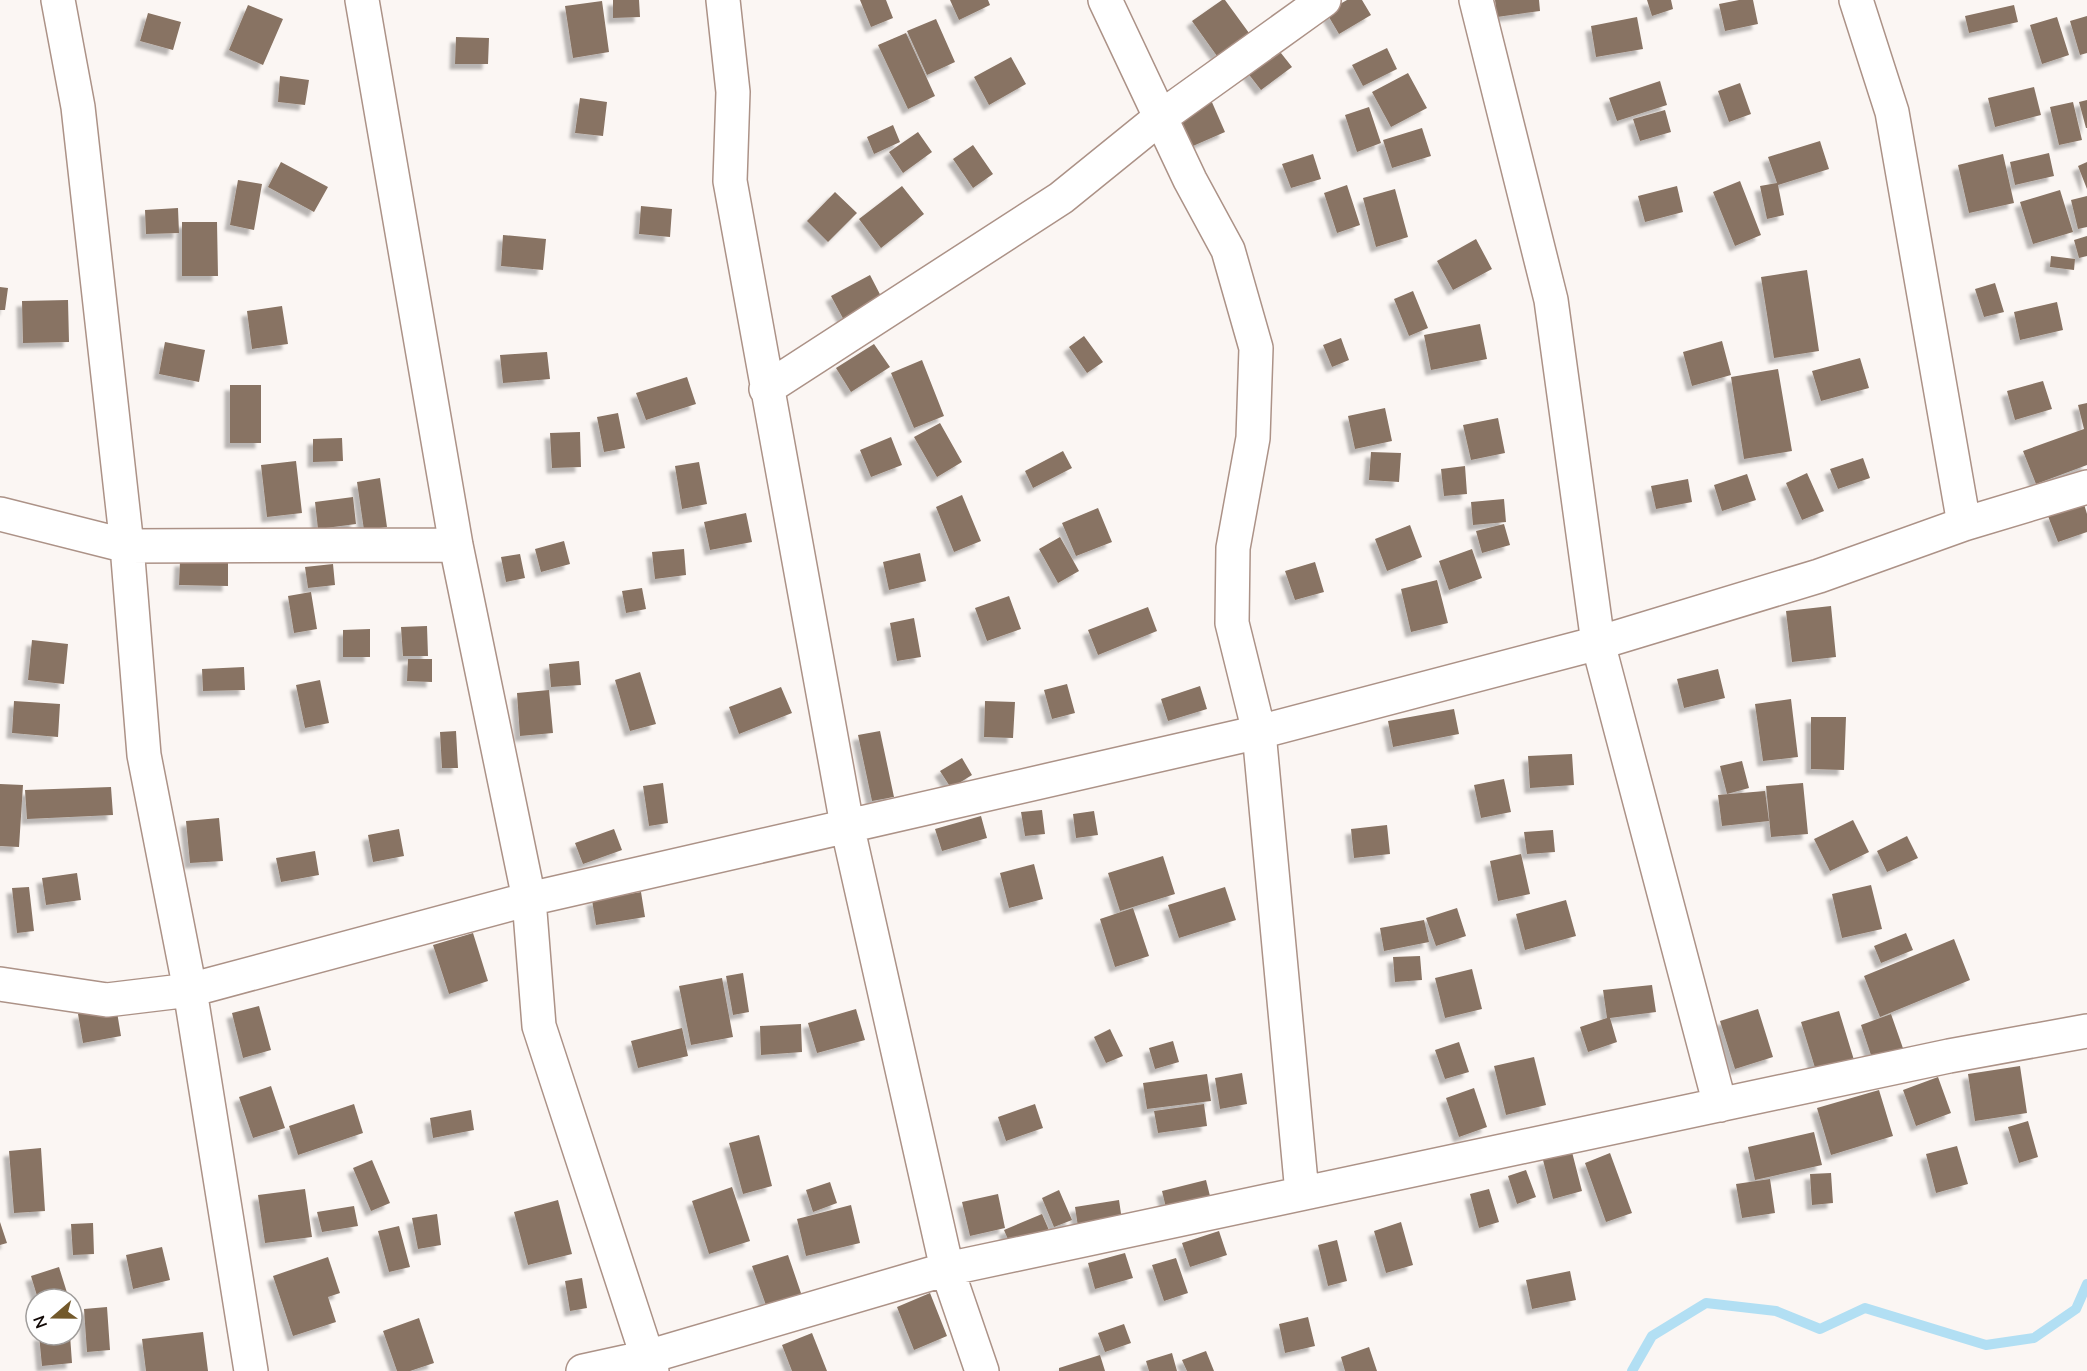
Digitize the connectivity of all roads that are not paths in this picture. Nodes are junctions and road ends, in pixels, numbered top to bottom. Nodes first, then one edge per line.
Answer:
1 (58, 0) edge
2 (362, 0) edge
3 (723, 0) edge
4 (1105, 0) edge
5 (1324, 0) edge
6 (1476, 0) edge
7 (1856, 0) edge
8 (1161, 117) junction
9 (766, 389) junction
10 (2087, 487) edge
11 (0, 514) edge
12 (1964, 524) junction
13 (456, 545) junction
14 (127, 546) junction
15 (1598, 643) junction
16 (1259, 732) junction
17 (847, 825) junction
18 (529, 898) junction
19 (0, 984) edge
20 (190, 990) junction
21 (2087, 1031) edge
22 (1720, 1105) junction
23 (1302, 1193) junction
24 (947, 1269) junction
25 (650, 1364) edge
26 (251, 1371) edge
27 (584, 1371) edge
28 (982, 1371) edge

1 - 14 street
2 - 13 street
3 - 9 street
4 - 8 street
5 - 8 street
6 - 15 street
7 - 12 street
8 - 9 street
8 - 16 street
9 - 17 street
10 - 12 street
11 - 14 street
12 - 15 street
13 - 14 street
13 - 18 street
14 - 20 street
15 - 16 street
15 - 22 street
16 - 17 street
16 - 23 street
17 - 18 street
17 - 24 street
18 - 20 street
18 - 25 street
19 - 20 street
20 - 26 street
21 - 22 street
22 - 23 street
23 - 24 street
24 - 25 street
24 - 28 street
25 - 27 street

